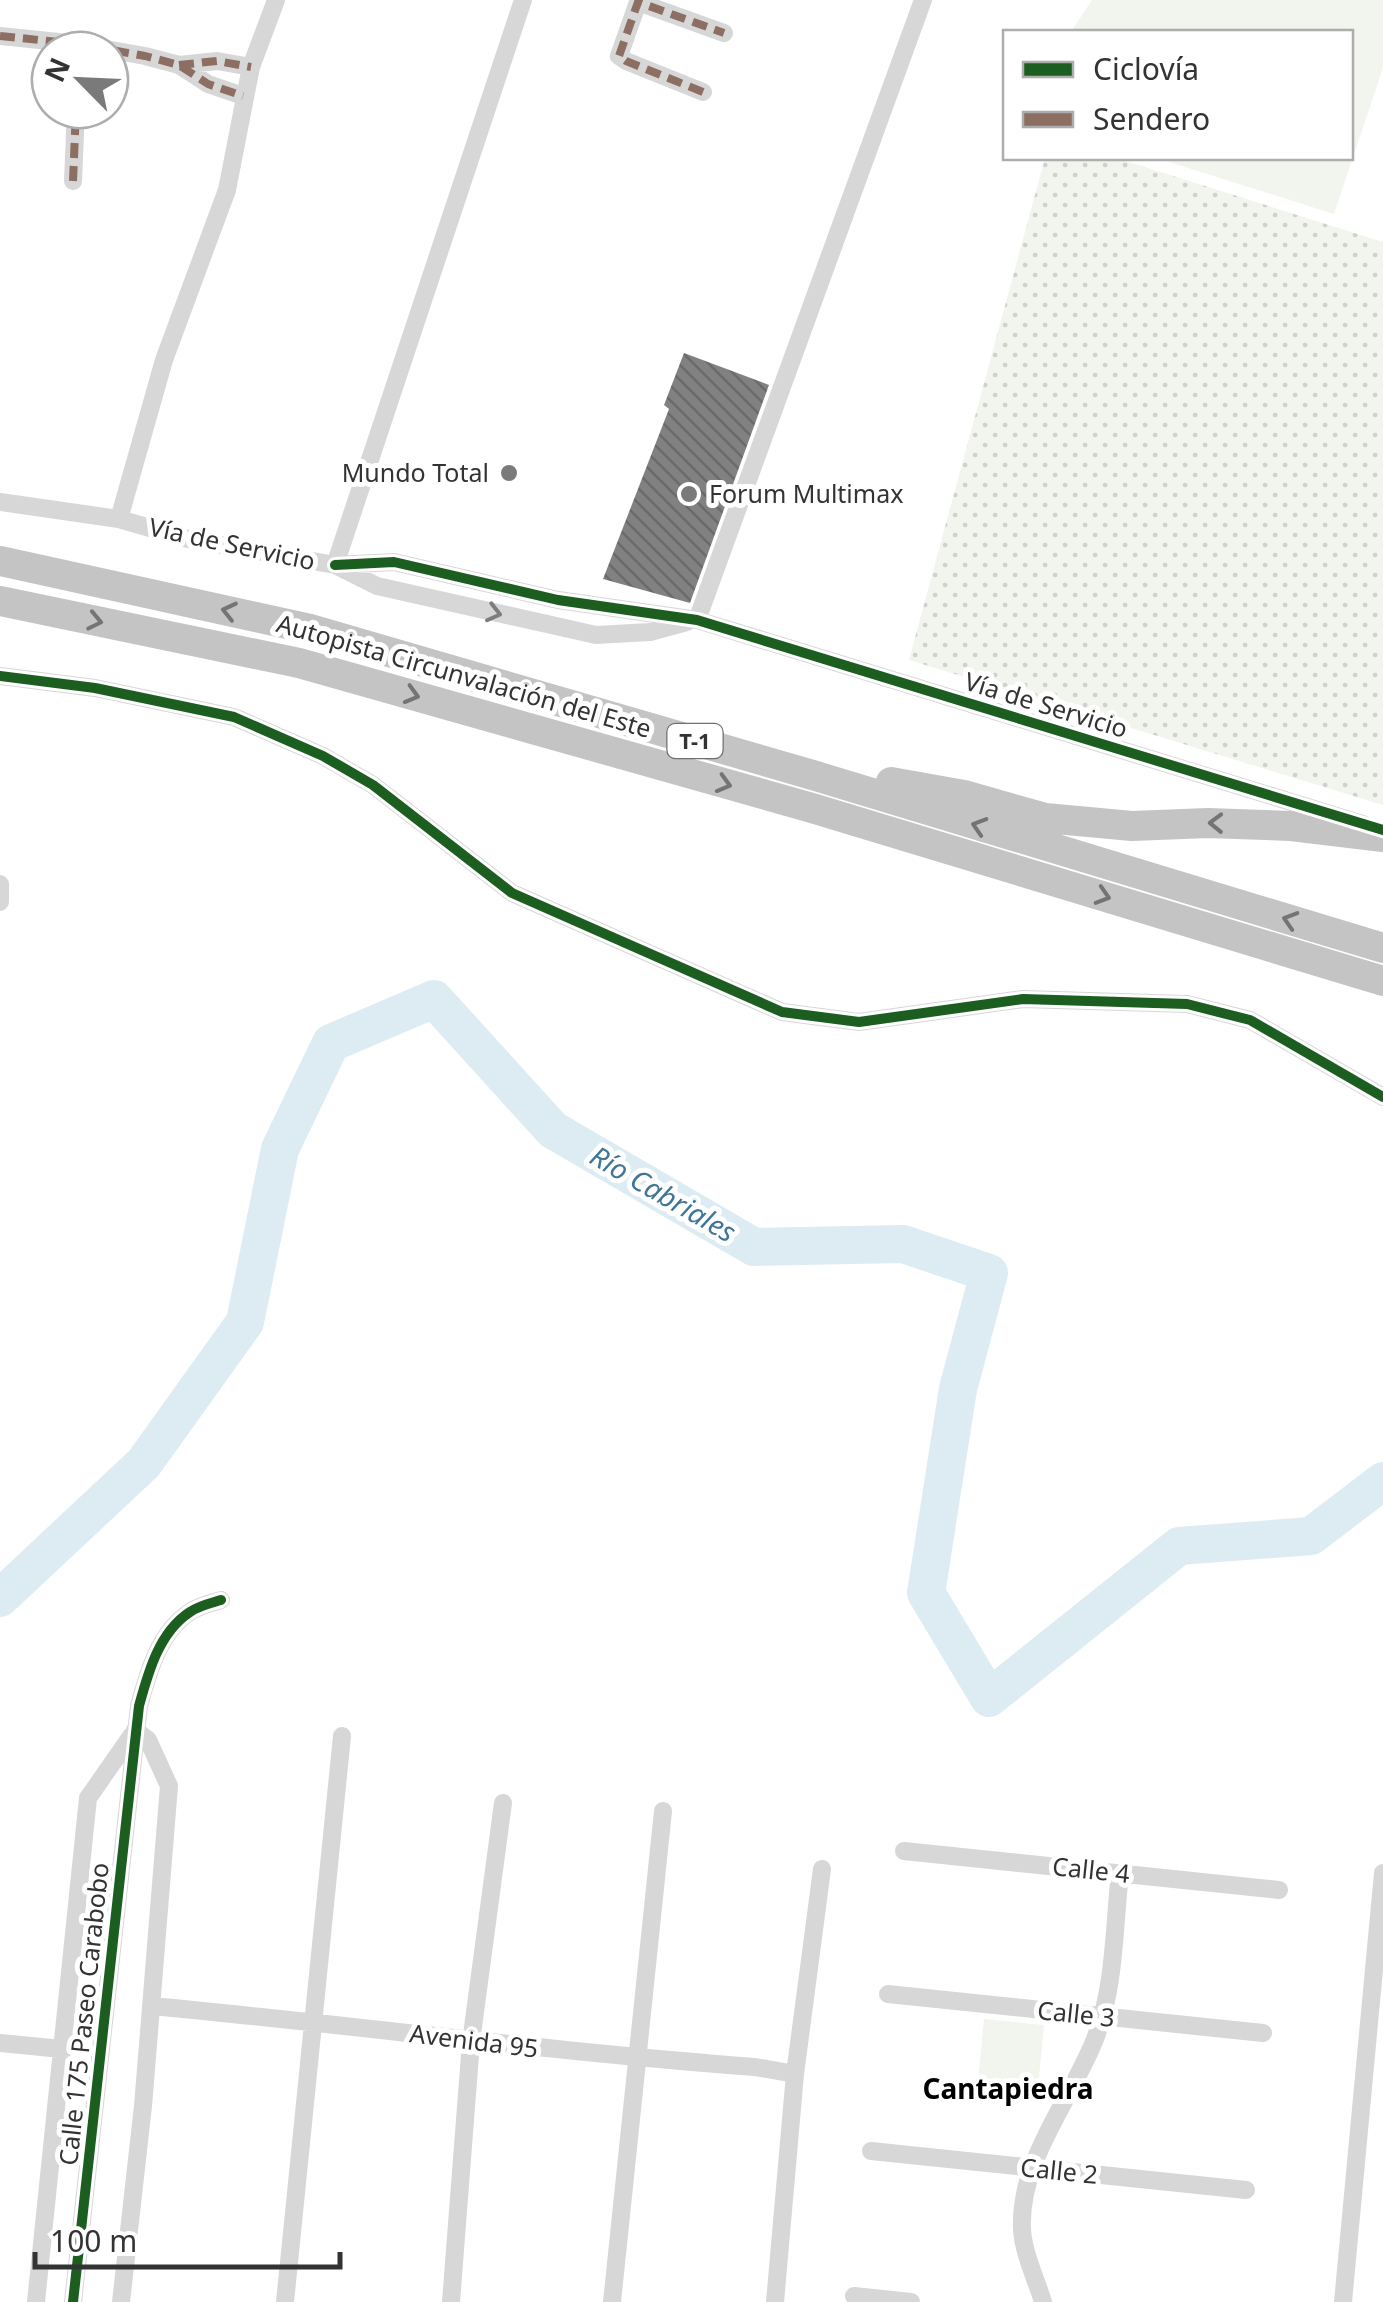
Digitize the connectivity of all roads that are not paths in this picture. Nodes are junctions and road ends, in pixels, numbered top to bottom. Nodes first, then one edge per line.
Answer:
1 (276, 0) edge
2 (523, 0) edge
3 (923, 0) edge
4 (636, 1) edge
5 (724, 34) dead end
6 (0, 36) edge
7 (30, 40) edge
8 (130, 56) edge
9 (179, 65) junction
10 (251, 67) junction
11 (704, 92) dead end
12 (244, 96) junction
13 (75, 130) edge
14 (73, 182) dead end
15 (0, 502) edge
16 (119, 519) junction
17 (0, 560) edge
18 (335, 565) junction
19 (558, 600) junction
20 (0, 601) edge
21 (698, 620) junction
22 (541, 624) junction
23 (0, 676) edge
24 (804, 773) junction
25 (1383, 833) edge
26 (0, 884) edge
27 (0, 902) edge
28 (1383, 948) edge
29 (1383, 981) edge
30 (1383, 1096) edge
31 (220, 1600) dead end
32 (135, 1730) junction
33 (342, 1736) dead end
34 (503, 1803) dead end
35 (663, 1811) dead end
36 (904, 1850) dead end
37 (822, 1870) dead end
38 (1120, 1873) junction
39 (1383, 1874) edge
40 (1278, 1890) dead end
41 (888, 1994) dead end
42 (152, 2006) junction
43 (1102, 2016) junction
44 (314, 2021) junction
45 (1263, 2033) dead end
46 (470, 2042) junction
47 (0, 2043) edge
48 (62, 2050) junction
49 (636, 2058) junction
50 (795, 2074) junction
51 (872, 2151) dead end
52 (1033, 2168) junction
53 (1246, 2190) dead end
54 (854, 2296) dead end
55 (36, 2302) edge
56 (73, 2302) edge
57 (121, 2302) edge
58 (285, 2302) edge
59 (450, 2302) edge
60 (612, 2302) edge
61 (775, 2302) edge
62 (910, 2302) edge
63 (1043, 2302) edge
64 (1343, 2302) edge

1 - 10 street
2 - 18 street
3 - 21 street
4 - 5 street
4 - 11 street
6 - 7 street
8 - 9 street
9 - 10 street
9 - 12 street
10 - 12 street
12 - 16 street
13 - 14 street
15 - 16 street, Vía de Servicio
16 - 18 street, Vía de Servicio
24 -> 17 highway, Autopista Circunvalación del Este / T-1
18 - 19 street
18 -> 22 street, Vía de Servicio
19 - 21 street
19 - 22 street
20 -> 29 highway, Autopista Circunvalación del Este / T-1
21 - 22 street, Vía de Servicio
21 - 25 street, Vía de Servicio
23 - 30 street
25 -> 24 highway
28 -> 24 highway, Autopista Circunvalación del Este / T-1
26 - 27 street
31 - 32 street
32 - 42 street
32 - 48 street, Calle 175 Paseo Carabobo
32 - 56 street, Calle 175 Paseo Carabobo
33 - 44 street
34 - 46 street
35 - 49 street
36 - 38 street, Calle 4
37 - 50 street
38 - 40 street, Calle 4
38 - 43 street
39 - 64 street
41 - 43 street, Calle 3
42 - 44 street, Avenida 95
42 - 57 street
43 - 45 street, Calle 3
43 - 52 street
44 - 46 street, Avenida 95
44 - 58 street
46 - 49 street, Avenida 95
46 - 59 street
47 - 48 street
48 - 55 street, Calle 175 Paseo Carabobo
49 - 50 street, Avenida 95
49 - 60 street
50 - 61 street
51 - 52 street, Calle 2
52 - 53 street, Calle 2
52 - 63 street
54 - 62 street

